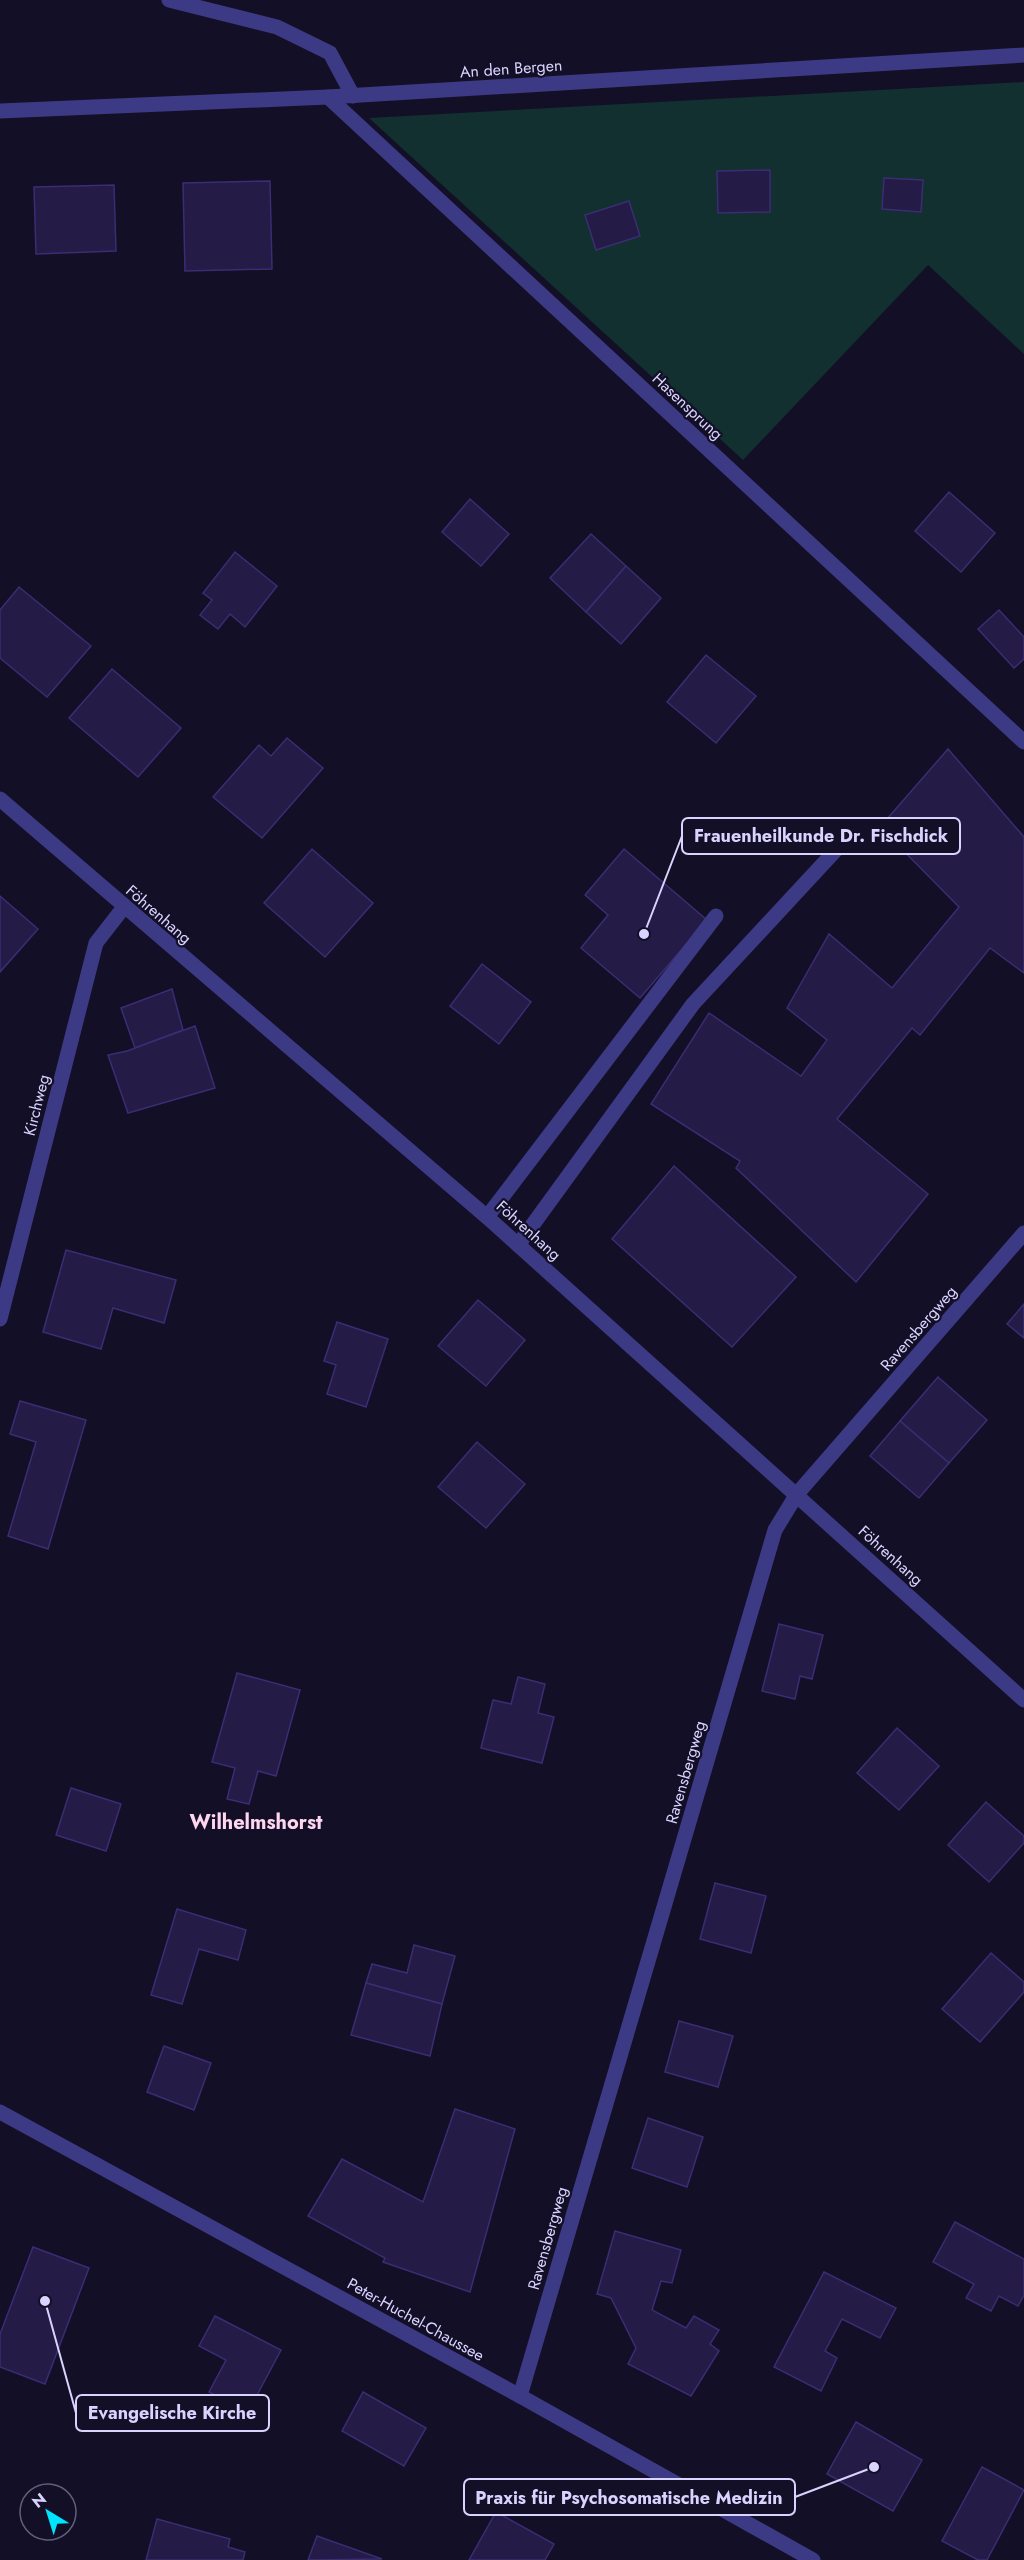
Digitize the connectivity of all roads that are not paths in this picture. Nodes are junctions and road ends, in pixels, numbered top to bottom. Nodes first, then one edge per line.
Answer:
1 (169, 0) edge
2 (1024, 55) edge
3 (353, 96) junction
4 (328, 98) junction
5 (0, 111) edge
6 (1024, 742) edge
7 (0, 800) edge
8 (848, 837) dead end
9 (124, 908) junction
10 (716, 916) dead end
11 (487, 1216) junction
12 (1024, 1233) edge
13 (518, 1245) junction
14 (0, 1319) edge
15 (797, 1494) junction
16 (1024, 1700) edge
17 (0, 2112) edge
18 (520, 2396) junction
19 (813, 2560) edge

1 - 3 street
2 - 3 street, An den Bergen
3 - 4 street, An den Bergen
4 - 5 street, An den Bergen
4 - 6 street, Hasensprung
7 - 9 street, Föhrenhang
8 - 13 street
9 - 11 street, Föhrenhang
9 - 14 street, Kirchweg
10 - 11 street
11 - 13 street, Föhrenhang
12 - 15 street, Ravensbergweg
13 - 15 street, Föhrenhang
15 - 16 street, Föhrenhang
15 - 18 street, Ravensbergweg
17 - 18 street, Peter-Huchel-Chaussee
18 - 19 street, Peter-Huchel-Chaussee

